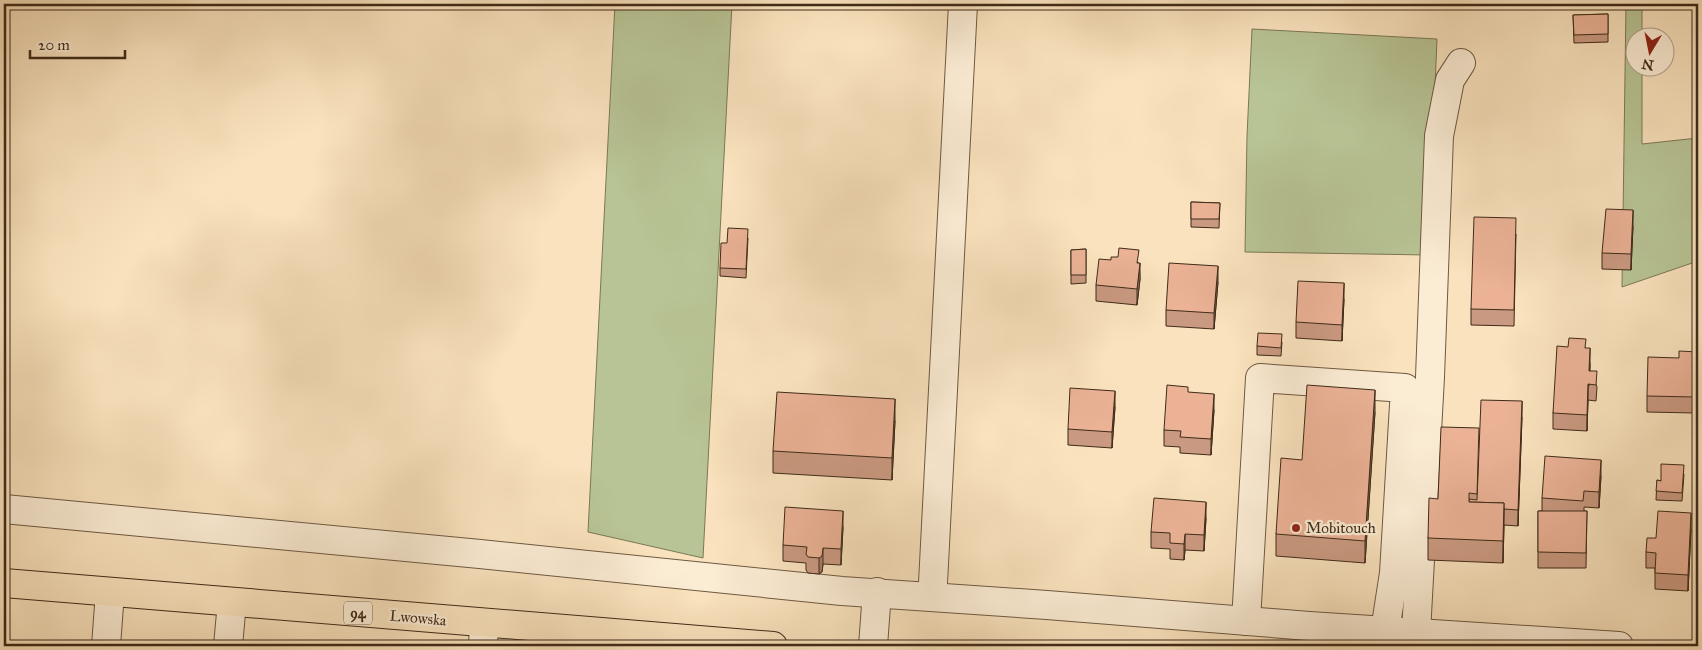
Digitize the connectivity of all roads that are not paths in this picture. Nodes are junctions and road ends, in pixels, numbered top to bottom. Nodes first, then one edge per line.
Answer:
1 (963, 4) edge
2 (1461, 63) dead end
3 (4, 509) edge
4 (4, 583) edge
5 (110, 592) junction
6 (877, 592) junction
7 (931, 596) junction
8 (232, 602) junction
9 (1246, 621) junction
10 (1385, 631) junction
11 (1416, 633) junction
12 (484, 635) edge
13 (608, 640) edge
14 (1482, 642) edge
15 (106, 646) edge
16 (228, 646) edge
17 (773, 646) edge
18 (872, 646) edge
19 (1619, 646) edge

1 - 7 street
2 - 11 street
3 - 6 street
4 - 5 main road, Lwowska / 94
5 - 8 main road, Lwowska / 94
5 - 15 street
6 - 7 street
6 - 18 street
7 - 9 street
8 - 12 main road, Lwowska / 94
8 - 16 street
9 - 10 street
9 - 10 street
10 - 11 street
11 - 14 street
12 - 13 main road, Lwowska / 94
13 - 17 main road, Lwowska / 94
14 - 19 street

